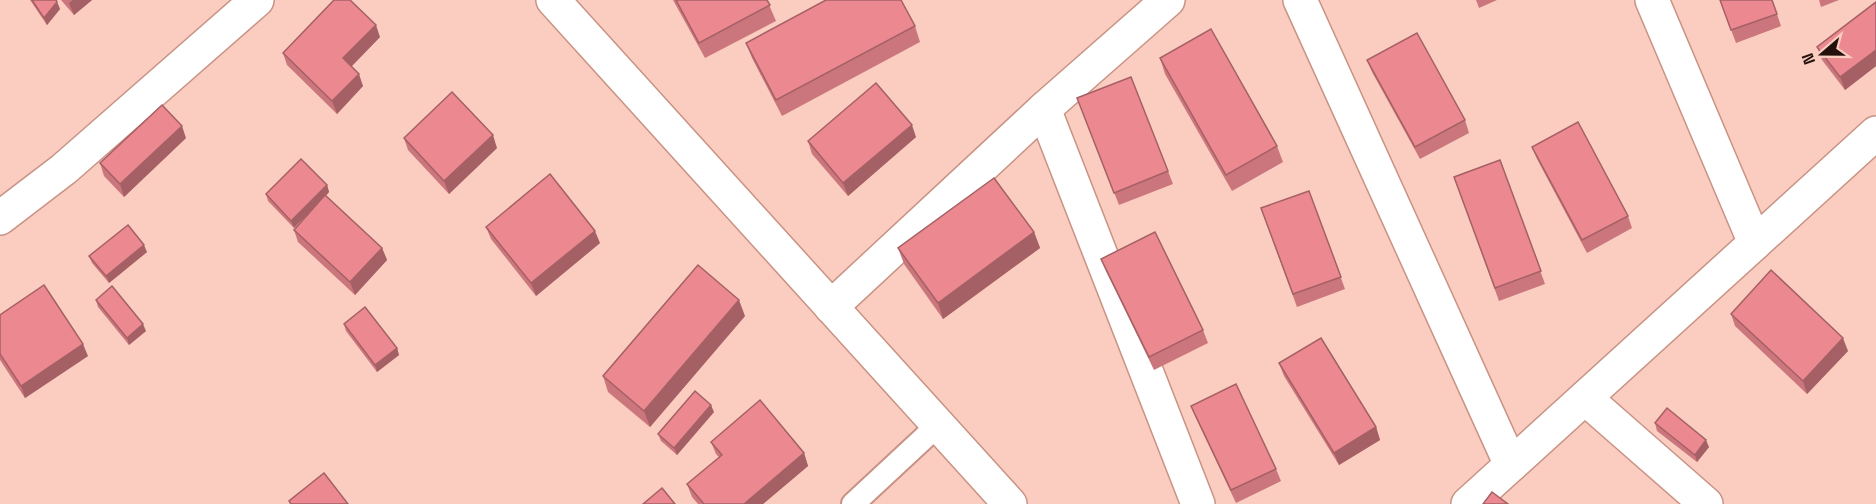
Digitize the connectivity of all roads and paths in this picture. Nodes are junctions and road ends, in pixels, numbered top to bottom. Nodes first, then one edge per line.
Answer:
1 (256, 0) edge
2 (553, 0) edge
3 (1168, 0) edge
4 (1299, 0) edge
5 (1652, 0) edge
6 (1044, 109) junction
7 (1876, 133) edge
8 (0, 218) edge
9 (1755, 243) junction
10 (831, 307) junction
11 (1585, 398) junction
12 (938, 425) junction
13 (1511, 465) junction
14 (853, 504) edge
15 (1010, 504) edge
16 (1198, 504) edge
17 (1468, 504) edge
18 (1706, 504) edge

1 - 8 main road
2 - 10 main road
3 - 6 main road
4 - 13 main road
5 - 9 main road
6 - 10 main road
6 - 16 main road
7 - 9 main road
9 - 11 main road
10 - 12 main road
11 - 13 main road
11 - 18 main road
12 - 14 lane
12 - 15 main road
13 - 17 main road

